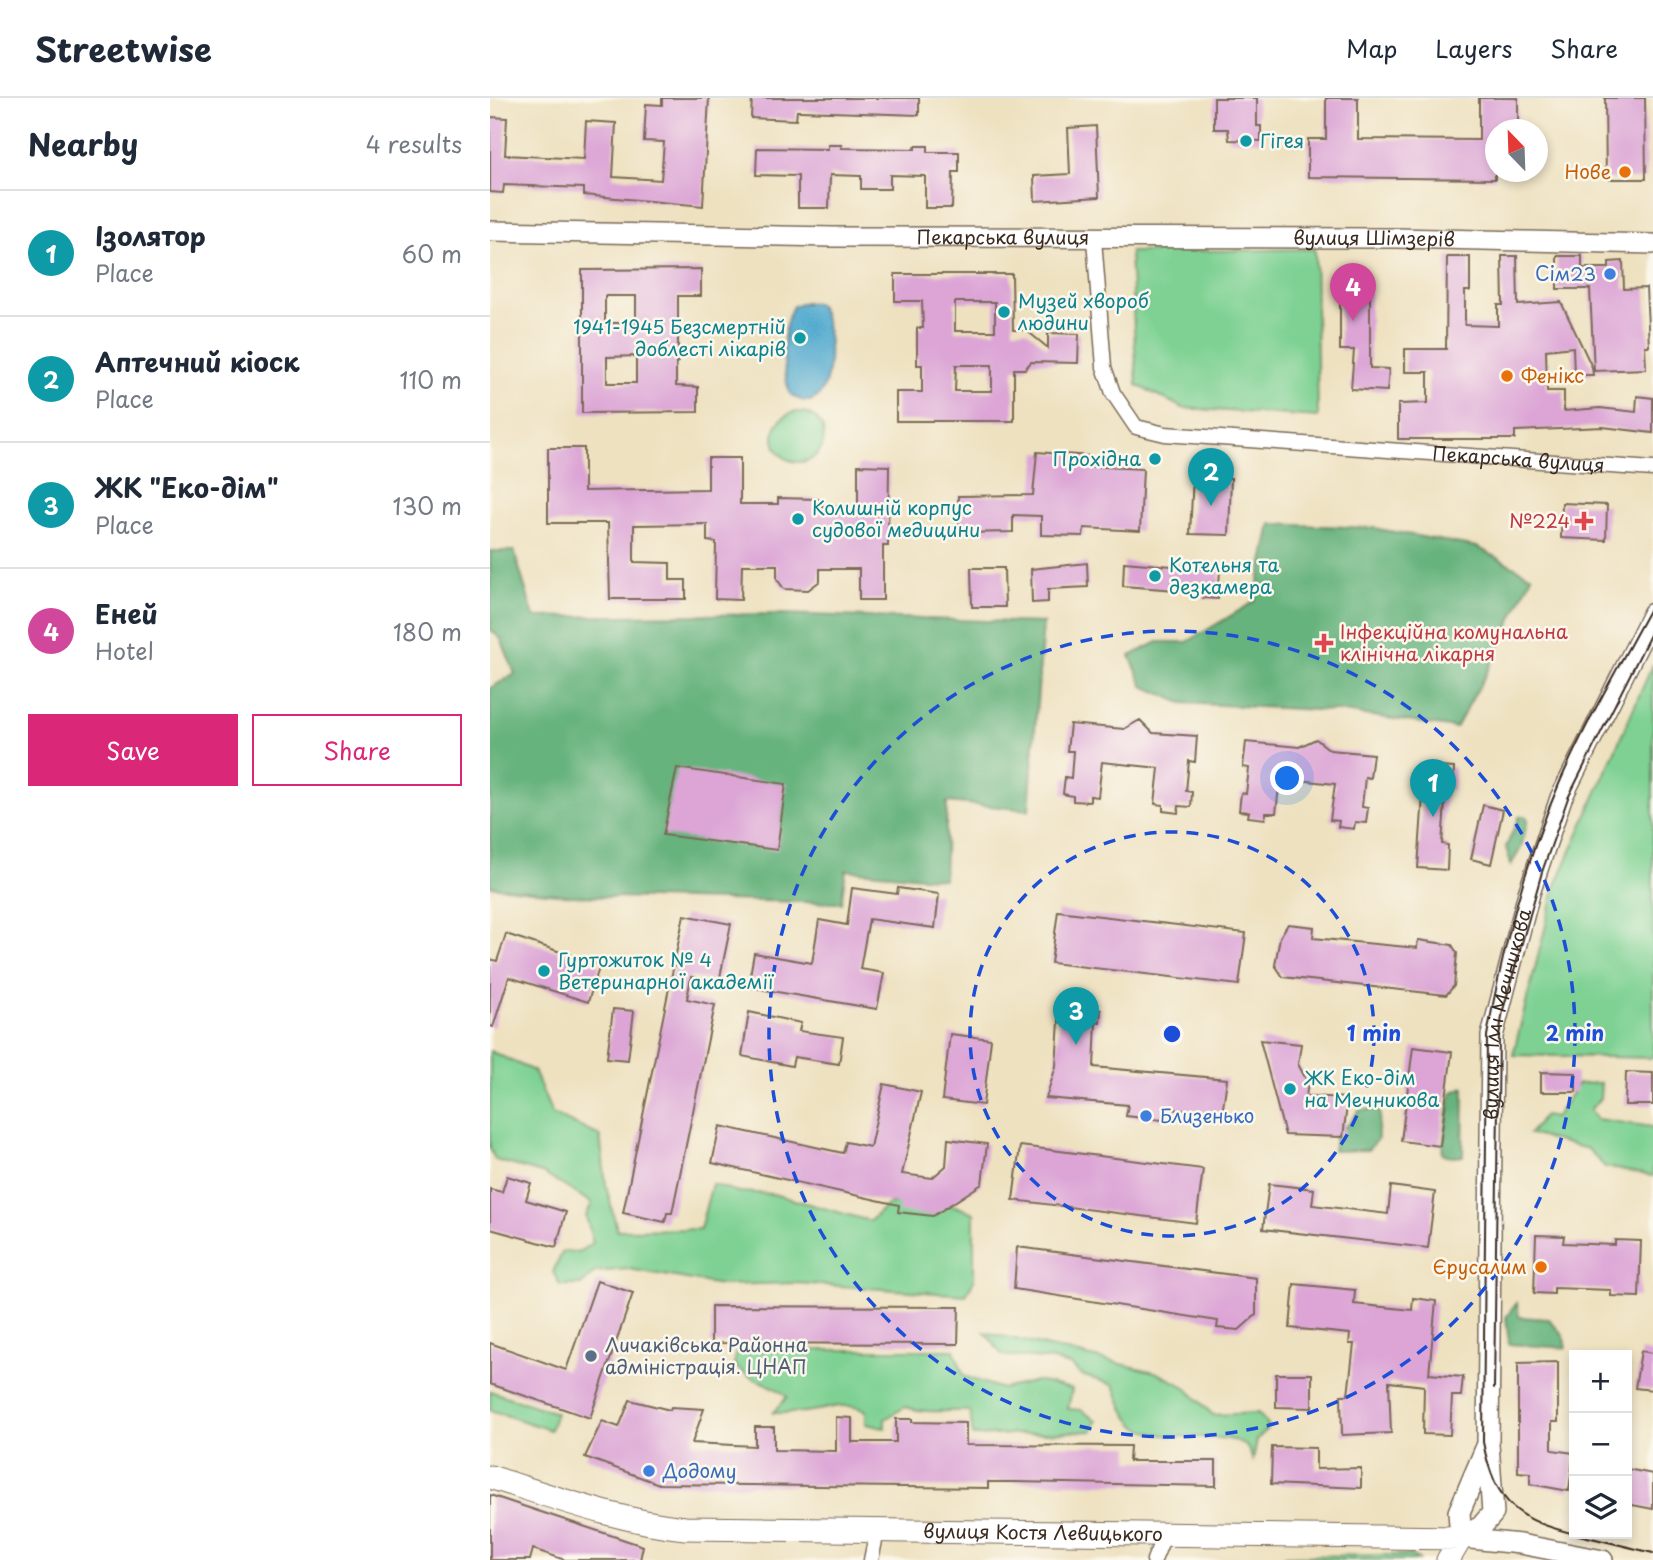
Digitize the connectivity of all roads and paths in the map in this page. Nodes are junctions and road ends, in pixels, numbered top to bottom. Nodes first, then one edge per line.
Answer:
1 (490, 231) edge
2 (1094, 239) junction
3 (1653, 244) edge
4 (1653, 469) edge
5 (1653, 614) edge
6 (1488, 1444) junction
7 (490, 1477) edge
8 (877, 1531) junction
9 (1165, 1533) junction
10 (1461, 1538) junction
11 (871, 1560) edge
12 (1154, 1560) edge
13 (1448, 1560) edge
14 (1603, 1560) edge

1 - 2 street, Пекарська вулиця
2 - 3 street, вулиця Шімзерів
2 - 4 street, Пекарська вулиця
5 - 6 main road, вулиця Іллі Мечникова
6 - 10 main road, вулиця Іллі Мечникова
6 - 10 main road, вулиця Іллі Мечникова
7 - 8 main road, вулиця Костя Левицького
8 - 9 main road, вулиця Костя Левицького
8 - 11 street
9 - 10 main road, вулиця Костя Левицького
9 - 12 street
10 - 13 main road
10 - 14 street, вулиця Костя Левицького

